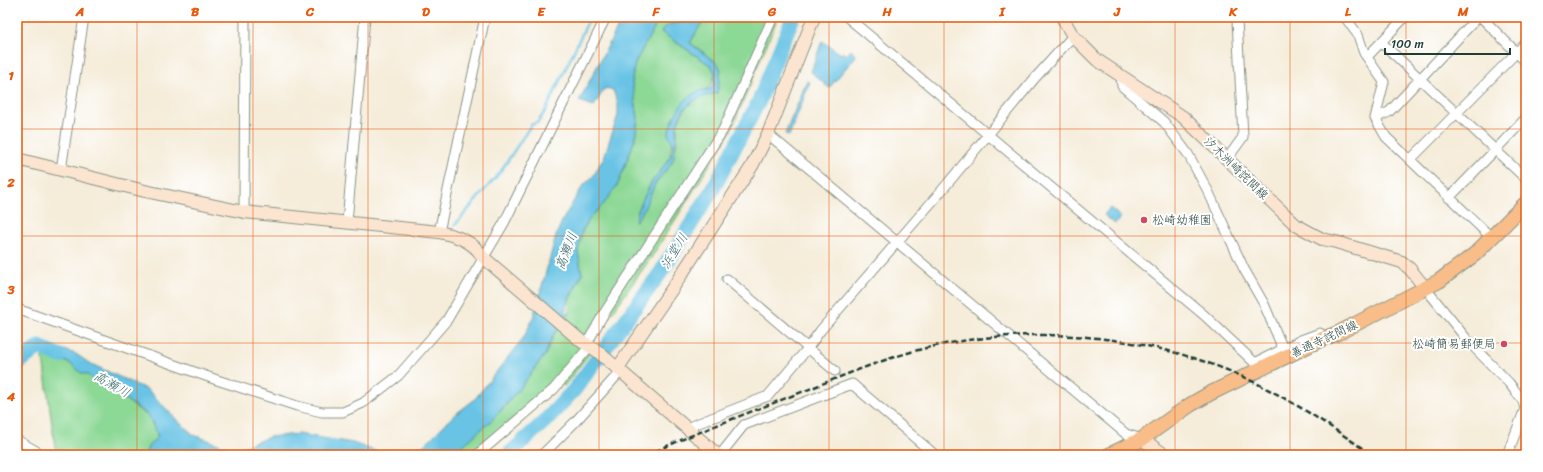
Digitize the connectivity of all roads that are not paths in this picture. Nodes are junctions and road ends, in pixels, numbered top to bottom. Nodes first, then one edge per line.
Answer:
1 (84, 17) edge
2 (245, 17) edge
3 (365, 17) edge
4 (485, 17) edge
5 (606, 17) edge
6 (773, 17) edge
7 (814, 17) edge
8 (847, 17) edge
9 (1062, 17) edge
10 (1238, 17) edge
11 (1345, 17) edge
12 (1404, 17) edge
13 (1479, 17) edge
14 (1073, 36) junction
15 (1381, 42) junction
16 (1526, 43) edge
17 (1517, 53) junction
18 (1367, 57) junction
19 (1526, 62) edge
20 (1121, 77) junction
21 (1420, 78) junction
22 (1457, 113) junction
23 (1375, 118) junction
24 (1526, 118) edge
25 (768, 134) junction
26 (988, 136) junction
27 (1494, 151) junction
28 (17, 159) edge
29 (1227, 159) junction
30 (1410, 160) junction
31 (61, 170) junction
32 (1526, 179) edge
33 (1449, 198) junction
34 (1526, 203) edge
35 (244, 212) junction
36 (347, 222) junction
37 (439, 232) junction
38 (1492, 238) junction
39 (897, 241) junction
40 (484, 259) junction
41 (727, 279) dead end
42 (1426, 289) junction
43 (17, 309) edge
44 (1350, 327) junction
45 (588, 346) junction
46 (808, 348) junction
47 (1283, 349) junction
48 (619, 371) junction
49 (834, 371) dead end
50 (1525, 408) edge
51 (686, 428) junction
52 (1142, 439) junction
53 (17, 440) edge
54 (44, 455) edge
55 (477, 455) edge
56 (542, 455) edge
57 (719, 455) edge
58 (935, 455) edge
59 (1108, 455) edge
60 (1165, 455) edge
61 (1507, 455) edge

1 - 31 street
2 - 35 street
3 - 36 street
4 - 37 street
5 - 40 street
6 - 45 street
7 - 25 street
8 - 26 street
9 - 14 street, 汐木洲崎詫間線
10 - 29 street
11 - 18 street
12 - 15 street
13 - 17 street
13 - 21 street
14 - 20 street, 汐木洲崎詫間線
14 - 26 street
15 - 18 street
15 - 21 street
16 - 17 street
17 - 19 street
17 - 22 street
18 - 23 street
20 - 29 street, 汐木洲崎詫間線
20 - 47 street
21 - 22 street
21 - 23 street
22 - 27 street
22 - 30 street
23 - 30 street
24 - 27 street
25 - 39 street
25 - 48 street
26 - 39 street
26 - 47 street
27 - 32 street
27 - 33 street
28 - 31 street
29 - 42 street, 汐木洲崎詫間線
30 - 33 street
31 - 35 street
33 - 38 street
34 - 38 main road, 善通寺詫間線
35 - 36 street
36 - 37 street
37 - 40 street
38 - 42 main road, 善通寺詫間線
39 - 46 street
39 - 52 street
40 - 43 street
40 - 45 street
41 - 46 street
42 - 44 main road, 善通寺詫間線
42 - 50 street
44 - 47 street
44 - 52 main road, 善通寺詫間線
45 - 48 street
45 - 55 street
46 - 49 street
46 - 51 street
48 - 51 street
48 - 56 street
50 - 61 street
51 - 57 street
52 - 59 main road, 善通寺詫間線
52 - 60 street
53 - 54 street
57 - 58 street

